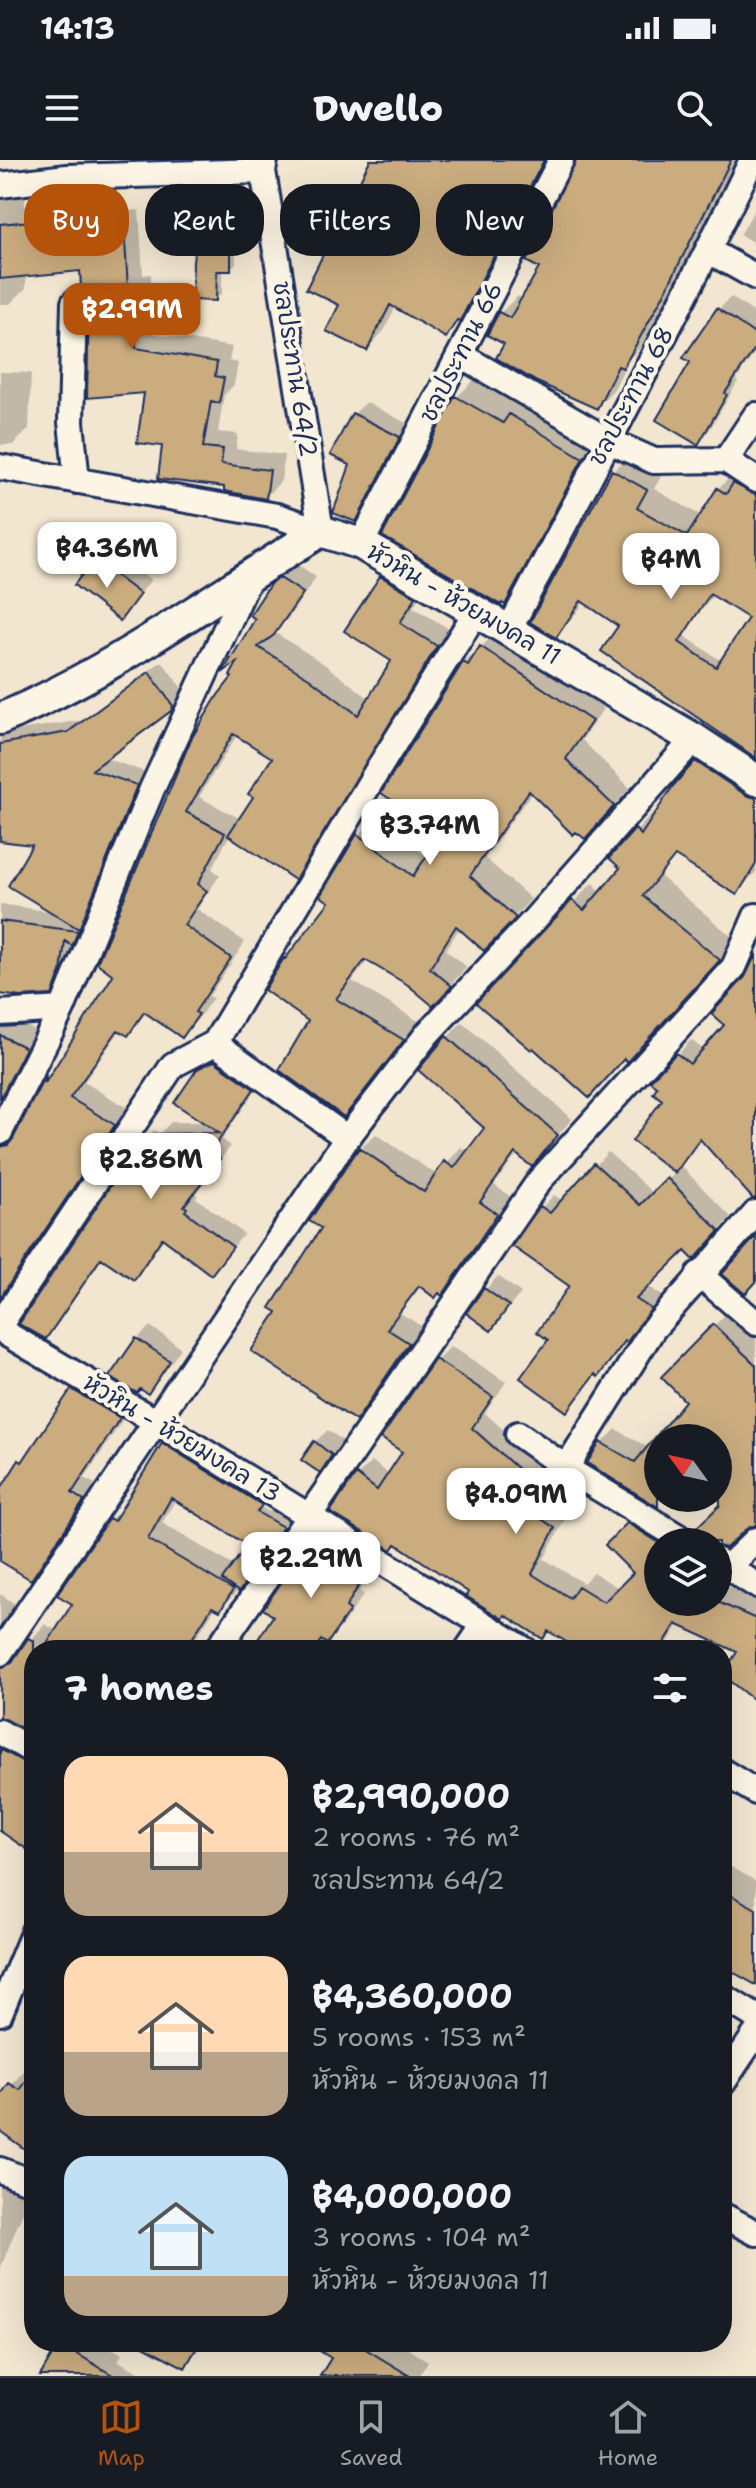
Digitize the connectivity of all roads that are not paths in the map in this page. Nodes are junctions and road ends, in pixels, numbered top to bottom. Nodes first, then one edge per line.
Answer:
1 (561, 160) edge
2 (752, 160) edge
3 (264, 165) edge
4 (0, 185) edge
5 (709, 251) junction
6 (756, 277) edge
7 (74, 303) dead end
8 (460, 355) junction
9 (756, 415) edge
10 (607, 440) junction
11 (726, 460) junction
12 (0, 467) edge
13 (756, 480) edge
14 (77, 481) junction
15 (321, 531) junction
16 (361, 544) junction
17 (251, 574) junction
18 (476, 612) junction
19 (509, 630) junction
20 (6, 713) edge
21 (694, 739) junction
22 (756, 780) edge
23 (756, 916) edge
24 (62, 1009) junction
25 (0, 1013) edge
26 (215, 1043) junction
27 (0, 1132) edge
28 (347, 1138) junction
29 (756, 1213) edge
30 (699, 1274) junction
31 (756, 1323) edge
32 (0, 1328) edge
33 (155, 1421) junction
34 (518, 1434) dead end
35 (566, 1468) junction
36 (308, 1515) junction
37 (664, 1528) edge
38 (756, 1540) edge
39 (732, 1557) edge
40 (732, 1570) edge
41 (756, 1585) edge
42 (484, 1625) junction
43 (224, 1640) edge
44 (474, 1640) edge
45 (509, 1640) edge
46 (0, 1653) edge
47 (0, 1732) edge
48 (24, 1746) edge
49 (732, 1777) edge
50 (756, 1792) edge
51 (24, 1955) edge
52 (732, 2002) edge
53 (0, 2013) edge
54 (756, 2017) edge
55 (756, 2033) edge
56 (732, 2069) edge
57 (0, 2170) edge
58 (24, 2179) edge
59 (732, 2220) edge
60 (756, 2233) edge

1 - 8 street, ชลประทาน 66
2 - 5 street, ชลประทาน 68
3 - 4 street
3 - 15 street, ชลประทาน 64/2
5 - 6 street
5 - 10 street, ชลประทาน 68
7 - 14 street
8 - 10 street
8 - 16 street, ชลประทาน 66
9 - 11 street
10 - 11 street
10 - 19 street, ชลประทาน 68
11 - 13 street
12 - 14 street
14 - 15 street
15 - 16 street, หัวหิน - ห้วยมงคล 11
15 - 17 street
16 - 18 street, หัวหิน - ห้วยมงคล 11
17 - 20 street
17 - 24 street
18 - 19 street, หัวหิน - ห้วยมงคล 11
18 - 26 street
19 - 21 street, หัวหิน - ห้วยมงคล 11
21 - 22 street, หัวหิน - ห้วยมงคล 11
21 - 28 street
23 - 36 street
24 - 25 street
24 - 27 street
26 - 28 street
26 - 32 street
28 - 33 street
29 - 30 street
30 - 31 street
30 - 35 street
32 - 33 street, หัวหิน - ห้วยมงคล 13
33 - 36 street, หัวหิน - ห้วยมงคล 13
33 - 46 street
34 - 35 street
35 - 37 street
36 - 42 street, หัวหิน - ห้วยมงคล 13
36 - 43 street
38 - 39 street
40 - 41 street
42 - 44 street
42 - 45 street, หัวหิน - ห้วยมงคล 13
47 - 48 street
49 - 50 street
51 - 53 street
52 - 54 street
55 - 56 street
57 - 58 street
59 - 60 street

